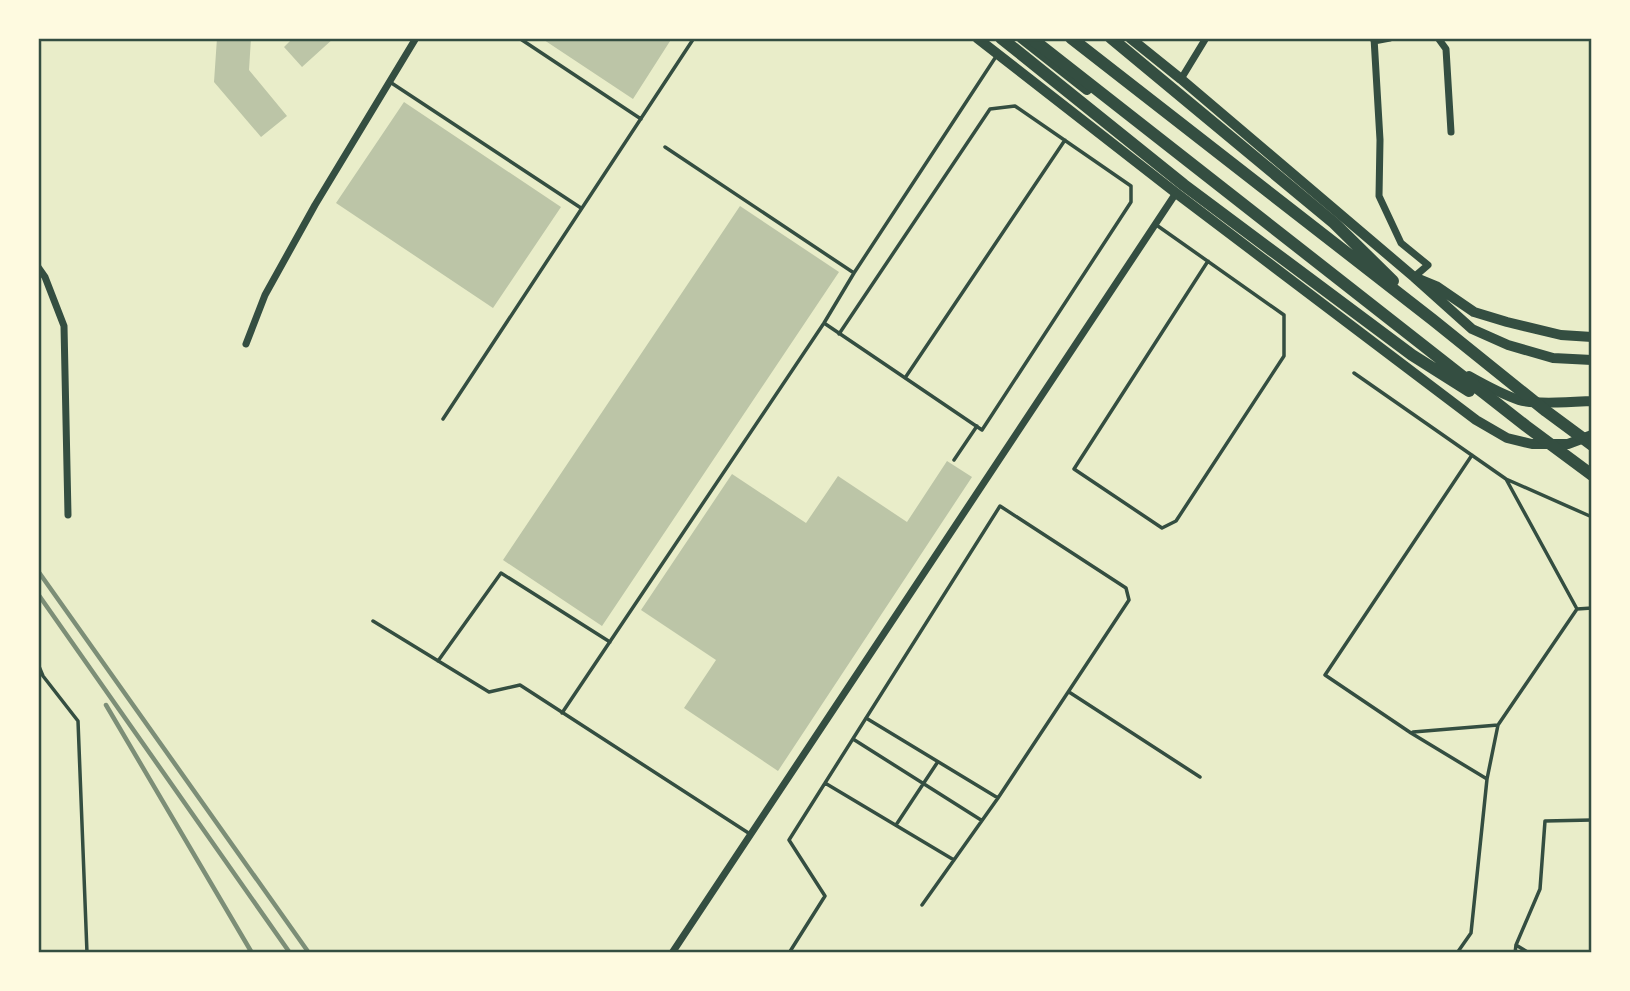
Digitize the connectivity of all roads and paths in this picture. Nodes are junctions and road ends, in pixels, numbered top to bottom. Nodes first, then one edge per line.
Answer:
1 (415, 38) edge
2 (519, 38) edge
3 (694, 38) edge
4 (977, 38) edge
5 (1001, 38) edge
6 (1021, 38) edge
7 (1031, 38) edge
8 (1071, 38) edge
9 (1111, 38) edge
10 (1130, 38) edge
11 (1206, 38) edge
12 (1390, 38) edge
13 (1438, 38) edge
14 (1374, 40) edge
15 (998, 54) junction
16 (1181, 79) junction
17 (390, 82) junction
18 (641, 119) junction
19 (1451, 132) dead end
20 (1065, 140) junction
21 (664, 146) dead end
22 (1176, 193) junction
23 (582, 208) junction
24 (1155, 224) junction
25 (1208, 261) junction
26 (38, 267) edge
27 (854, 273) junction
28 (1414, 277) junction
29 (1433, 320) junction
30 (824, 323) junction
31 (839, 334) junction
32 (1591, 337) edge
33 (246, 344) dead end
34 (1591, 360) edge
35 (1354, 373) dead end
36 (905, 378) junction
37 (1591, 401) edge
38 (443, 419) dead end
39 (977, 426) junction
40 (1526, 426) junction
41 (1591, 435) edge
42 (1591, 445) edge
43 (1472, 455) junction
44 (954, 460) dead end
45 (1591, 475) edge
46 (1506, 479) junction
47 (68, 515) dead end
48 (1591, 517) edge
49 (1591, 608) edge
50 (1577, 609) junction
51 (373, 621) dead end
52 (610, 642) junction
53 (438, 661) junction
54 (38, 664) edge
55 (1069, 692) junction
56 (562, 713) junction
57 (866, 718) junction
58 (1498, 724) junction
59 (1411, 733) junction
60 (853, 739) junction
61 (938, 762) junction
62 (1200, 777) dead end
63 (1487, 779) junction
64 (825, 783) junction
65 (924, 784) junction
66 (998, 799) junction
67 (1591, 820) edge
68 (982, 821) junction
69 (896, 825) junction
70 (750, 834) junction
71 (954, 860) junction
72 (922, 905) dead end
73 (1516, 945) junction
74 (87, 953) edge
75 (671, 953) edge
76 (789, 953) edge
77 (1457, 953) edge
78 (1516, 953) edge
79 (1529, 953) edge

1 - 17 street
2 - 18 lane
3 - 18 lane
4 - 15 main road
5 - 40 highway
6 - 37 main road
7 - 40 highway
8 - 29 highway
9 - 29 highway
10 - 16 main road
11 - 16 street
12 - 14 street
13 - 19 street
14 - 28 street
15 - 22 main road
15 - 27 lane
16 - 28 main road
17 - 23 lane
17 - 33 street
18 - 23 lane
20 - 31 lane
20 - 36 lane
20 - 39 lane
21 - 27 lane
22 - 24 street
22 - 41 main road
23 - 38 lane
24 - 25 lane
24 - 70 street
25 - 25 lane
26 - 47 street
27 - 30 lane
28 - 32 main road
28 - 34 main road
29 - 42 highway
30 - 31 lane
30 - 52 lane
31 - 36 lane
35 - 43 lane
36 - 39 lane
39 - 44 lane
40 - 45 highway
43 - 46 lane
43 - 59 lane
46 - 48 lane
46 - 50 lane
49 - 50 lane
50 - 58 lane
51 - 53 lane
52 - 53 lane
52 - 56 lane
53 - 56 lane
54 - 74 lane
55 - 57 lane
55 - 62 lane
55 - 66 lane
56 - 70 lane
57 - 60 lane
57 - 61 lane
58 - 59 lane
58 - 63 lane
59 - 63 lane
60 - 64 lane
60 - 65 lane
61 - 65 lane
61 - 66 lane
63 - 77 lane
64 - 69 lane
64 - 76 lane
65 - 68 lane
65 - 69 lane
66 - 68 lane
67 - 73 lane
68 - 71 lane
69 - 71 lane
70 - 75 street
71 - 72 lane
73 - 78 lane
73 - 79 lane

